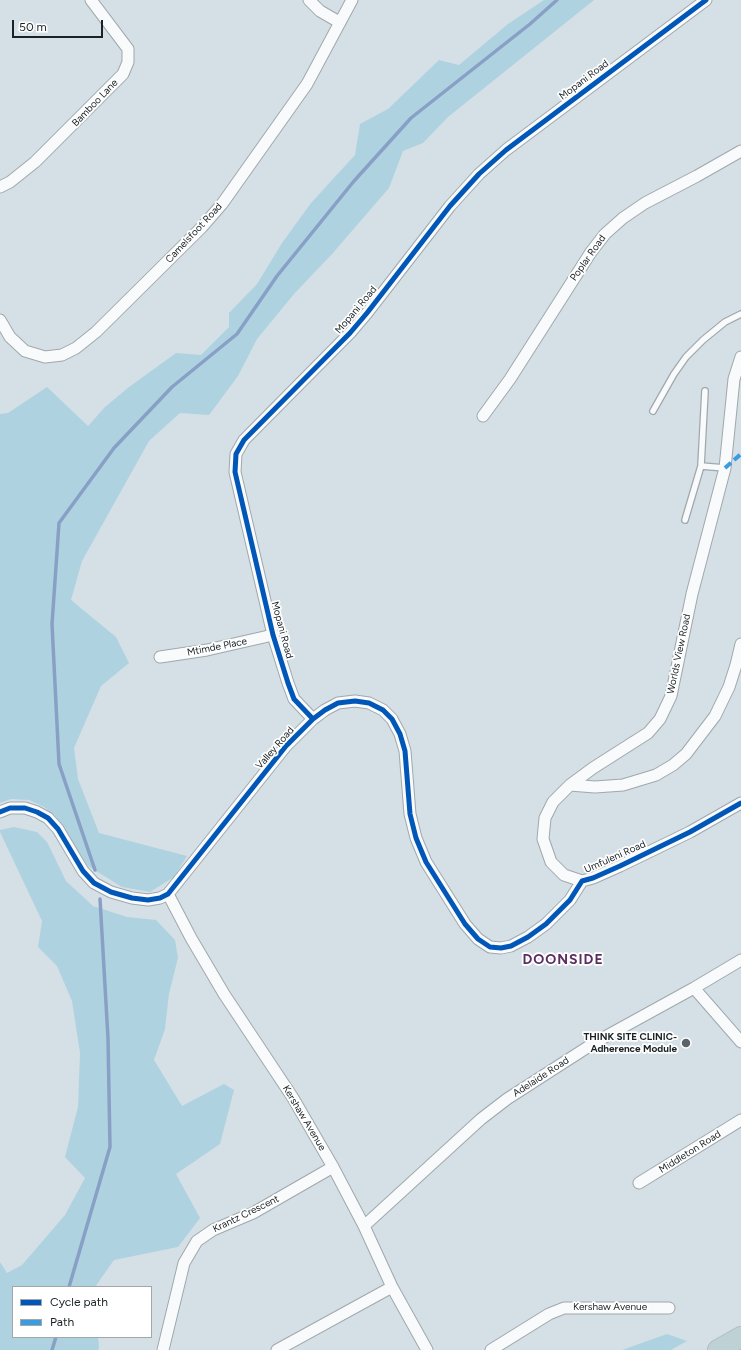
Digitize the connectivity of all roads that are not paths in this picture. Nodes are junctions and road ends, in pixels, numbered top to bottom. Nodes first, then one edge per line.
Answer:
1 (92, 0) edge
2 (309, 0) edge
3 (352, 0) edge
4 (706, 0) edge
5 (339, 22) junction
6 (741, 151) edge
7 (0, 187) edge
8 (741, 314) edge
9 (0, 320) edge
10 (741, 356) edge
11 (705, 391) dead end
12 (653, 411) dead end
13 (483, 416) dead end
14 (702, 466) junction
15 (725, 468) junction
16 (685, 520) dead end
17 (273, 635) junction
18 (741, 644) edge
19 (160, 657) dead end
20 (313, 719) junction
21 (570, 785) junction
22 (741, 803) edge
23 (0, 812) edge
24 (582, 881) junction
25 (168, 894) junction
26 (511, 946) joint
27 (741, 960) edge
28 (694, 988) junction
29 (741, 1042) edge
30 (741, 1120) edge
31 (333, 1167) junction
32 (639, 1183) dead end
33 (364, 1226) junction
34 (392, 1287) junction
35 (669, 1308) dead end
36 (741, 1337) edge
37 (163, 1350) edge
38 (277, 1350) edge
39 (427, 1350) edge
40 (491, 1350) edge
41 (718, 1350) edge

1 - 7 street, Bamboo Lane
2 - 5 street
3 - 5 street, Camelsfoot Road
4 - 17 street, Mopani Road
5 - 9 street, Camelsfoot Road
6 - 13 street, Poplar Road
8 - 12 lane
10 - 15 street, Worlds View Road
11 - 14 lane
14 - 15 lane
14 - 16 lane
15 - 21 street, Worlds View Road
17 - 19 street, Mtimde Place
17 - 20 street, Mopani Road
18 - 21 street
20 - 25 street, Valley Road
20 - 26 street, Valley Road
21 - 24 street, Worlds View Road
22 - 24 street, Umfuleni Road
23 - 25 street
24 - 26 street, Umfuleni Road
25 - 31 street, Kershaw Avenue
27 - 28 street, Adelaide Road
28 - 29 street
28 - 33 street, Adelaide Road
30 - 32 street, Middleton Road
31 - 33 street, Kershaw Avenue
31 - 37 street, Krantz Crescent
33 - 34 street, Kershaw Avenue
34 - 38 street
34 - 39 street, Kershaw Avenue
35 - 40 street, Kershaw Avenue
36 - 41 highway

